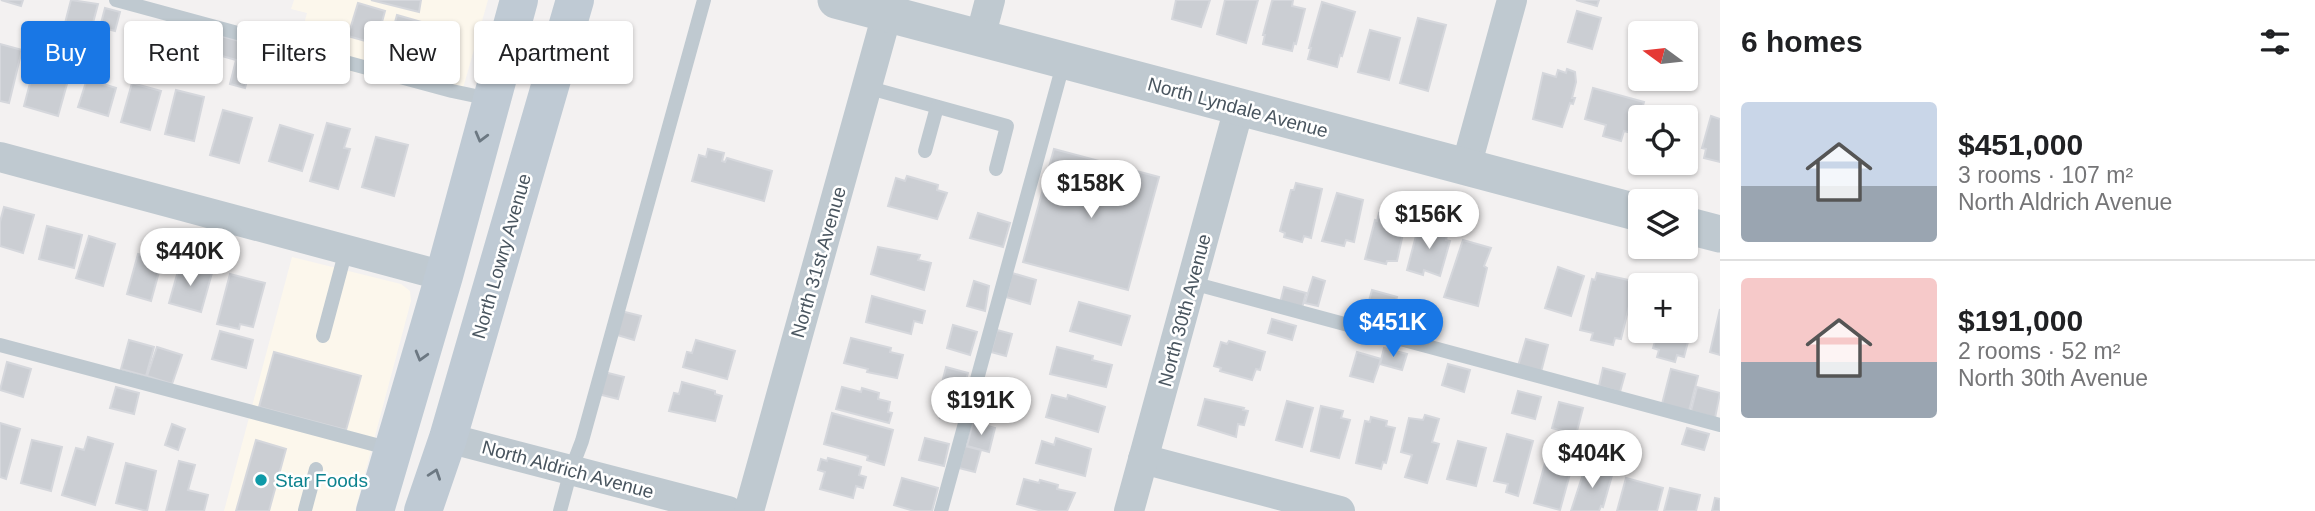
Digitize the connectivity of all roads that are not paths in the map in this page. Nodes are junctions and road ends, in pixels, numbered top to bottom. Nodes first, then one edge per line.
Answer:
1 (116, 0) edge
2 (519, 0) edge
3 (575, 0) edge
4 (704, 0) edge
5 (990, 0) edge
6 (1512, 0) edge
7 (841, 1) edge
8 (887, 14) junction
9 (980, 38) junction
10 (1064, 61) junction
11 (866, 87) junction
12 (492, 99) junction
13 (937, 107) junction
14 (1240, 108) junction
15 (925, 151) dead end
16 (0, 157) edge
17 (1466, 167) junction
18 (996, 169) dead end
19 (1628, 210) edge
20 (1698, 228) edge
21 (1720, 234) edge
22 (346, 250) junction
23 (443, 276) junction
24 (1192, 283) junction
25 (323, 336) dead end
26 (0, 345) edge
27 (1720, 425) edge
28 (448, 438) junction
29 (394, 449) junction
30 (1143, 459) junction
31 (316, 469) dead end
32 (571, 470) junction
33 (306, 511) edge
34 (375, 511) edge
35 (422, 511) edge
36 (560, 511) edge
37 (728, 511) edge
38 (749, 511) edge
39 (941, 511) edge
40 (1129, 511) edge
41 (1340, 511) edge

1 - 12 lane
2 - 12 main road
3 - 28 main road, North Lowry Avenue
4 - 32 lane
5 - 9 street
6 - 17 street
7 - 8 street, North Lyndale Avenue
8 - 9 street, North Lyndale Avenue
8 - 11 street, North 31st Avenue
9 - 10 street, North Lyndale Avenue
10 - 14 street, North Lyndale Avenue
10 - 39 lane
11 - 13 lane
11 - 38 street, North 31st Avenue
12 -> 23 main road
13 - 15 lane
13 - 18 lane
14 - 17 street, North Lyndale Avenue
14 - 24 street, North 30th Avenue
16 - 22 street
17 - 19 street, North Lyndale Avenue
20 - 21 street
22 - 23 street
22 - 25 lane
23 -> 29 main road
24 - 27 lane
24 - 30 street, North 30th Avenue
26 - 29 lane
28 - 32 street, North Aldrich Avenue
35 -> 28 main road, North Lowry Avenue
29 - 34 main road
30 - 40 street, North 30th Avenue
30 - 41 street
31 - 33 lane
32 - 36 lane
32 - 37 street, North Aldrich Avenue

